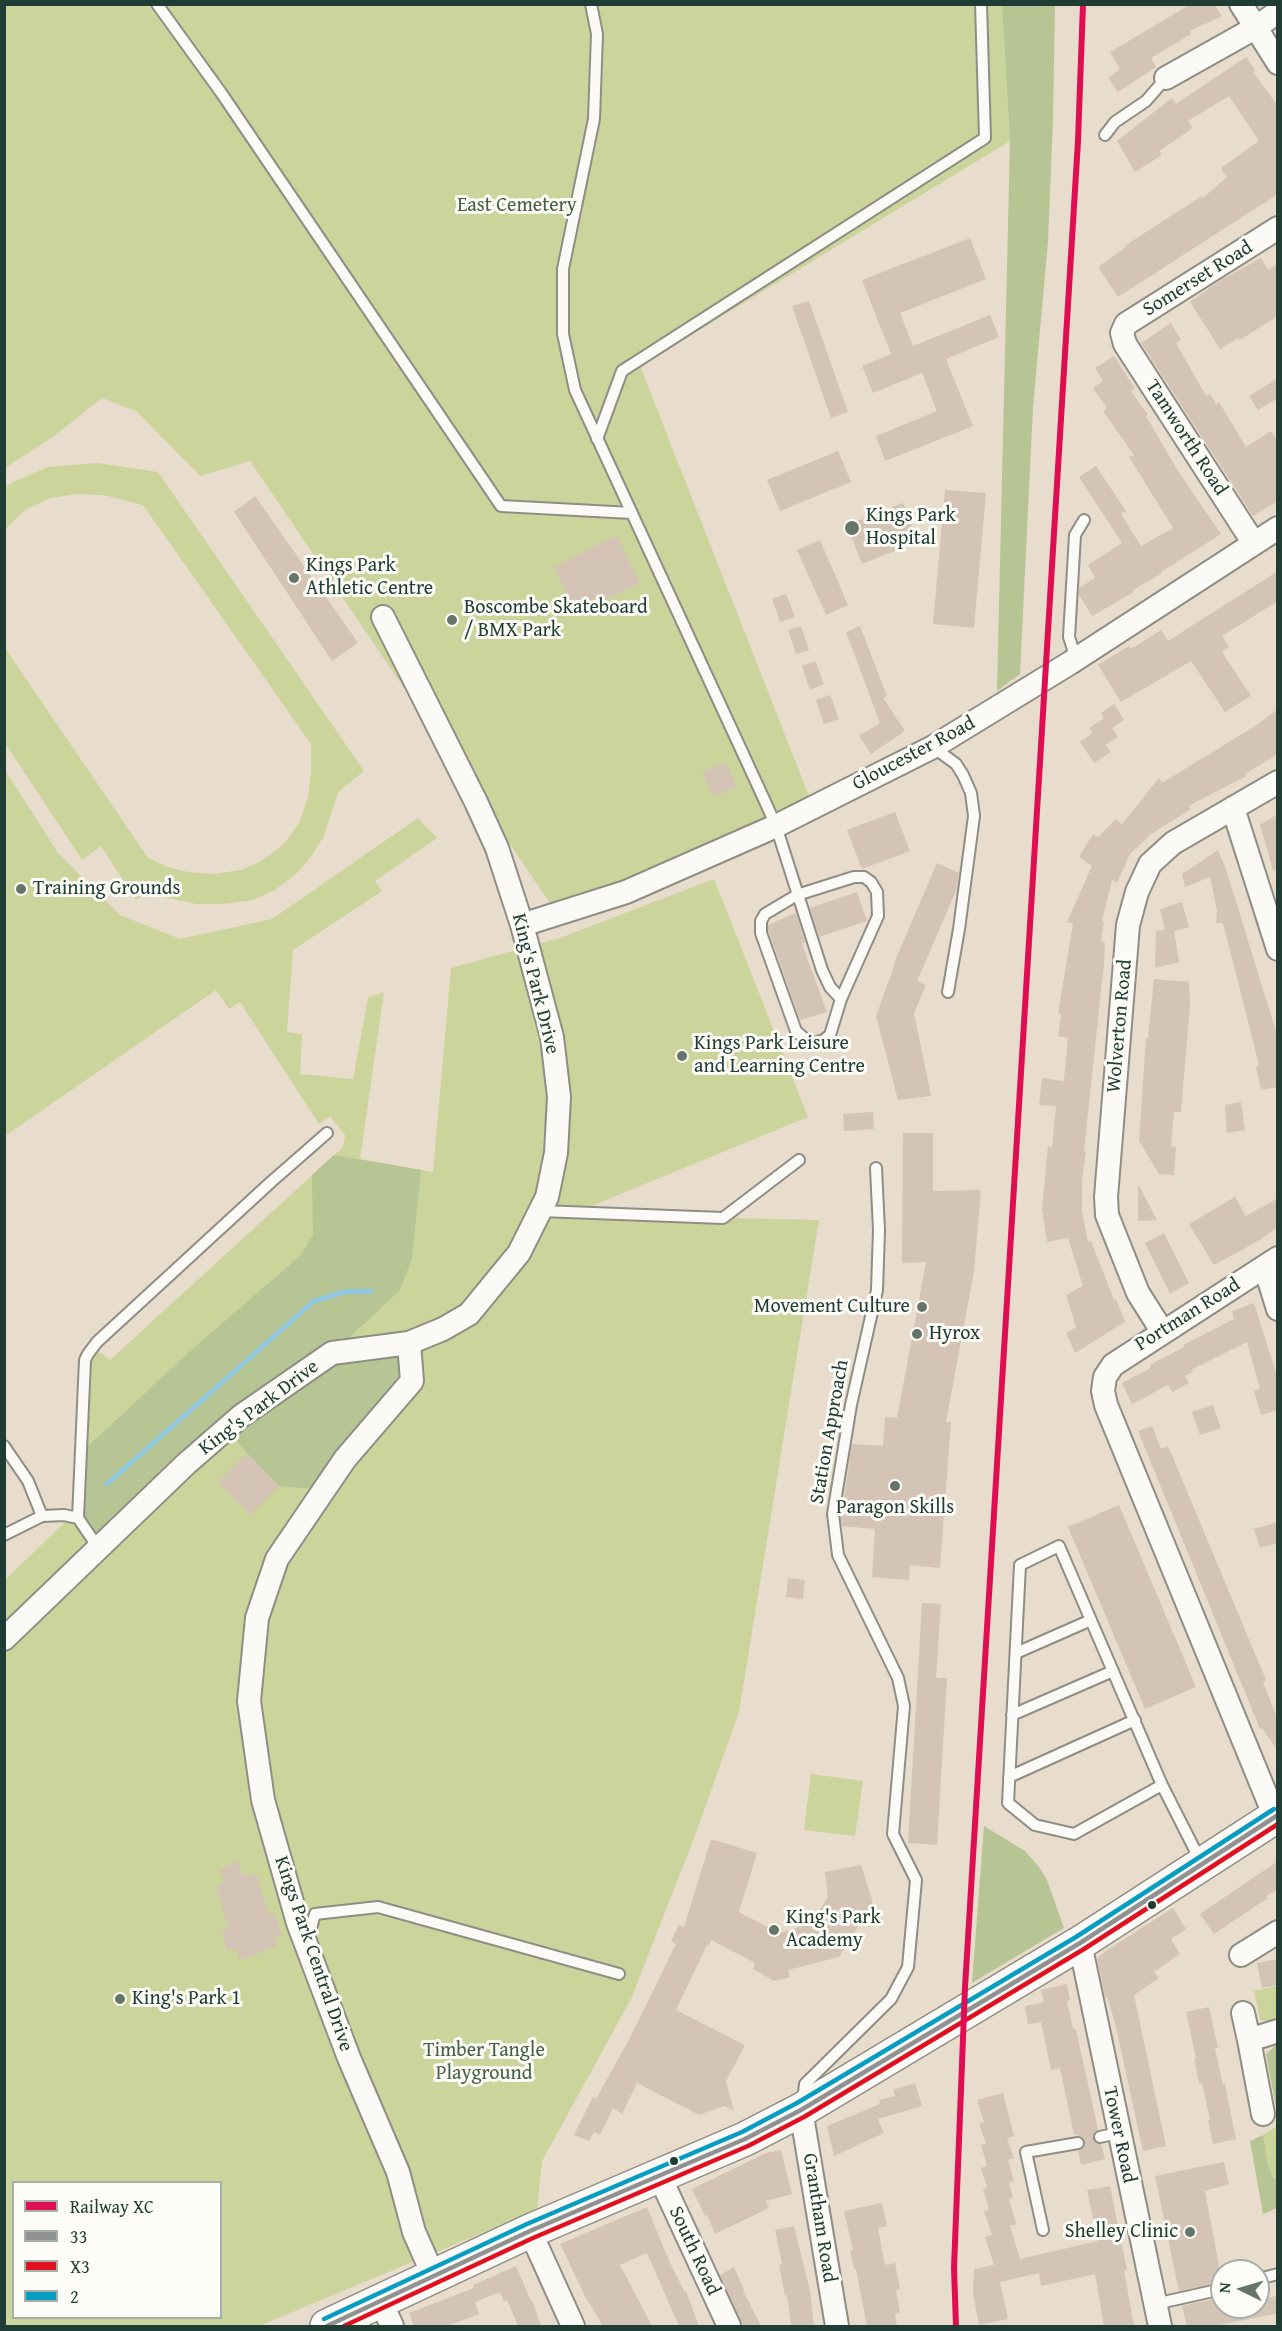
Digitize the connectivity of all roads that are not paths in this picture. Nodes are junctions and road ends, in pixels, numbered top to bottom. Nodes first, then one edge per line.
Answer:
1 (157, 4) edge
2 (591, 4) edge
3 (981, 4) edge
4 (1241, 4) edge
5 (1278, 12) edge
6 (1255, 28) junction
7 (1278, 63) edge
8 (1166, 78) joint
9 (1105, 135) dead end
10 (1278, 228) edge
11 (1122, 333) joint
12 (597, 439) junction
13 (632, 513) junction
14 (1084, 520) dead end
15 (1278, 528) edge
16 (1253, 542) junction
17 (383, 617) dead end
18 (1073, 661) junction
19 (933, 747) junction
20 (1278, 782) edge
21 (1233, 808) junction
22 (776, 826) junction
23 (797, 896) junction
24 (522, 925) junction
25 (1278, 950) edge
26 (948, 992) dead end
27 (841, 999) junction
28 (327, 1133) dead end
29 (799, 1160) dead end
30 (876, 1168) dead end
31 (540, 1211) junction
32 (1270, 1264) edge
33 (1278, 1308) edge
34 (1162, 1331) junction
35 (409, 1343) junction
36 (4, 1446) edge
37 (42, 1516) junction
38 (78, 1518) junction
39 (4, 1535) edge
40 (99, 1549) junction
41 (1091, 1620) junction
42 (4, 1639) edge
43 (1016, 1653) junction
44 (1113, 1671) junction
45 (1012, 1715) junction
46 (1134, 1720) junction
47 (1009, 1777) junction
48 (1162, 1785) junction
49 (1276, 1816) edge
50 (1203, 1865) junction
51 (1278, 1932) edge
52 (1080, 1943) junction
53 (306, 1945) junction
54 (1241, 1955) dead end
55 (619, 1974) dead end
56 (1243, 2013) dead end
57 (1278, 2031) edge
58 (1249, 2040) junction
59 (801, 2110) junction
60 (1263, 2114) dead end
61 (1078, 2143) dead end
62 (659, 2175) junction
63 (1043, 2230) dead end
64 (530, 2231) junction
65 (434, 2277) junction
66 (1210, 2292) edge
67 (1155, 2304) junction
68 (386, 2314) edge
69 (327, 2326) edge
70 (573, 2326) edge
71 (729, 2326) edge
72 (837, 2326) edge
73 (1160, 2326) edge

1 - 13 lane
2 - 12 lane
3 - 12 lane
4 - 6 street
5 - 6 street
6 - 7 street
6 - 8 street
8 - 9 lane
10 - 11 street, Somerset Road
11 - 16 street, Tamworth Road
12 - 13 lane
13 - 22 lane
14 - 18 lane
15 - 16 street, Gloucester Road
16 - 18 street, Gloucester Road
17 - 24 street, King's Park Drive
18 - 19 street, Gloucester Road
19 - 22 street, Gloucester Road
19 - 26 lane
20 - 21 street, Wolverton Road
21 - 25 street
21 - 34 street, Wolverton Road
22 - 23 lane
22 - 24 street, Gloucester Road
23 - 27 lane
23 - 27 lane
23 - 27 lane
24 - 31 street, King's Park Drive
28 - 38 lane
29 - 31 lane
30 - 59 lane, Station Approach
31 - 35 street, King's Park Drive
32 - 33 street
32 - 34 street, Portman Road
34 - 49 street, Portman Road
35 - 40 street, King's Park Drive
35 - 53 street, Kings Park Central Drive
36 - 37 lane
37 - 38 lane
37 - 39 lane
38 - 40 lane
40 - 42 street, King's Park Drive
41 - 43 lane
41 - 43 lane
41 - 44 lane
43 - 45 lane
44 - 45 lane
44 - 46 lane
45 - 47 lane
46 - 47 lane
46 - 48 lane
47 - 48 lane
48 - 50 lane
49 - 50 main road
50 - 52 main road
51 - 54 street
52 - 59 main road
52 - 67 street, Tower Road
53 - 55 lane
53 - 65 street, Kings Park Central Drive
56 - 58 street
57 - 58 street
58 - 60 street
59 - 62 main road
59 - 72 street, Grantham Road
61 - 63 lane
62 - 64 main road
62 - 71 street, South Road
64 - 65 main road
64 - 70 street
65 - 68 main road
66 - 67 lane
67 - 73 street, Tower Road
68 - 69 main road

